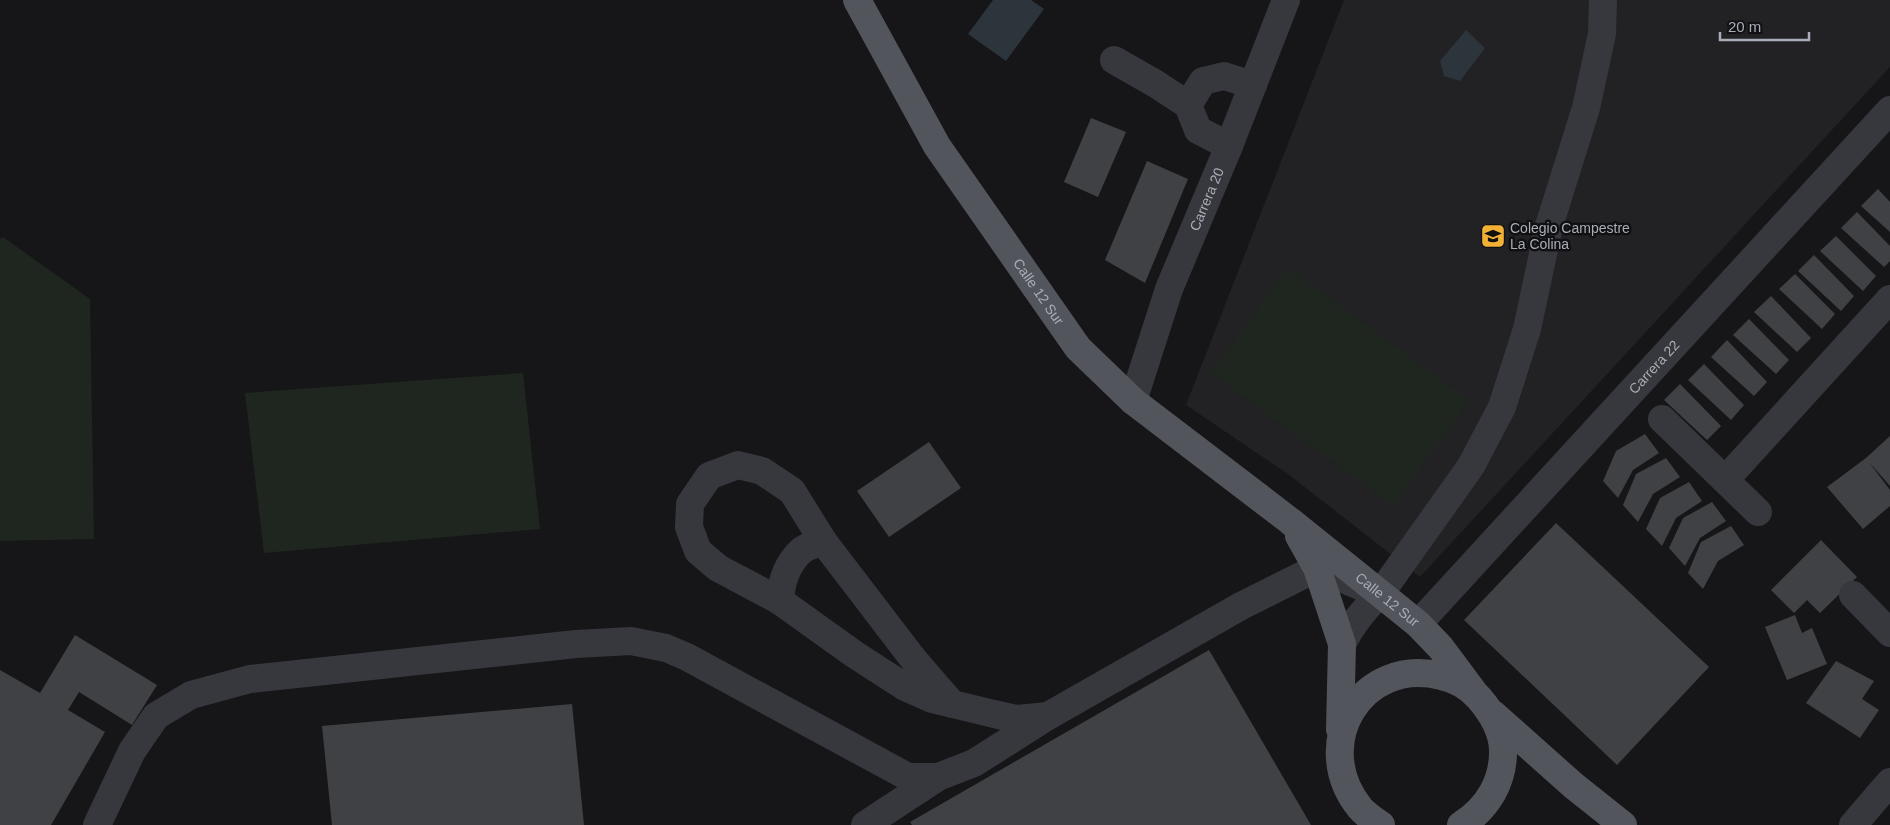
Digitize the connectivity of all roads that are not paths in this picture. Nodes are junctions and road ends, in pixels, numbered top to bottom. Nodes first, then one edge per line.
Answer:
1 (857, 0) edge
2 (1286, 0) edge
3 (1603, 0) edge
4 (1114, 60) dead end
5 (1253, 85) junction
6 (1188, 105) junction
7 (1890, 110) edge
8 (1230, 146) junction
9 (1890, 299) edge
10 (1133, 401) junction
11 (1662, 419) dead end
12 (1725, 480) junction
13 (1758, 512) dead end
14 (1290, 521) junction
15 (823, 541) junction
16 (1317, 568) junction
17 (1380, 594) junction
18 (1853, 595) dead end
19 (780, 601) junction
20 (1418, 624) junction
21 (1890, 633) edge
22 (1342, 644) junction
23 (1473, 691) junction
24 (952, 704) junction
25 (1490, 711) junction
26 (1048, 716) junction
27 (1340, 738) junction
28 (938, 777) junction
29 (1890, 782) edge
30 (97, 825) edge
31 (865, 825) edge
32 (1381, 825) edge
33 (1461, 825) edge
34 (1623, 825) edge
35 (1854, 825) edge

1 - 10 main road, Calle 12 Sur
2 - 5 street, Carrera 20
3 - 17 street
4 - 6 street
5 - 6 street
5 - 8 street, Carrera 20
6 - 8 street
7 - 20 street, Carrera 22
8 - 10 street, Carrera 20
9 - 12 street
10 - 14 main road, Calle 12 Sur
11 - 12 street
12 - 13 street
14 - 16 main road, Calle 12 Sur
14 - 17 main road, Calle 12 Sur
15 - 19 street
15 - 19 street
15 - 24 street
16 - 17 street
16 - 22 main road, Calle 12 Sur
16 - 26 street
17 - 20 main road, Calle 12 Sur
17 - 22 street
18 - 21 street
19 - 24 street
20 - 23 main road, Calle 12 Sur
22 - 27 main road, Calle 12 Sur
23 - 25 main road
23 - 27 main road
24 - 26 street
25 - 33 main road
25 - 34 main road
26 - 28 street
27 - 32 main road, Calle 12 Sur
28 - 30 street
28 - 31 street
29 - 35 street

